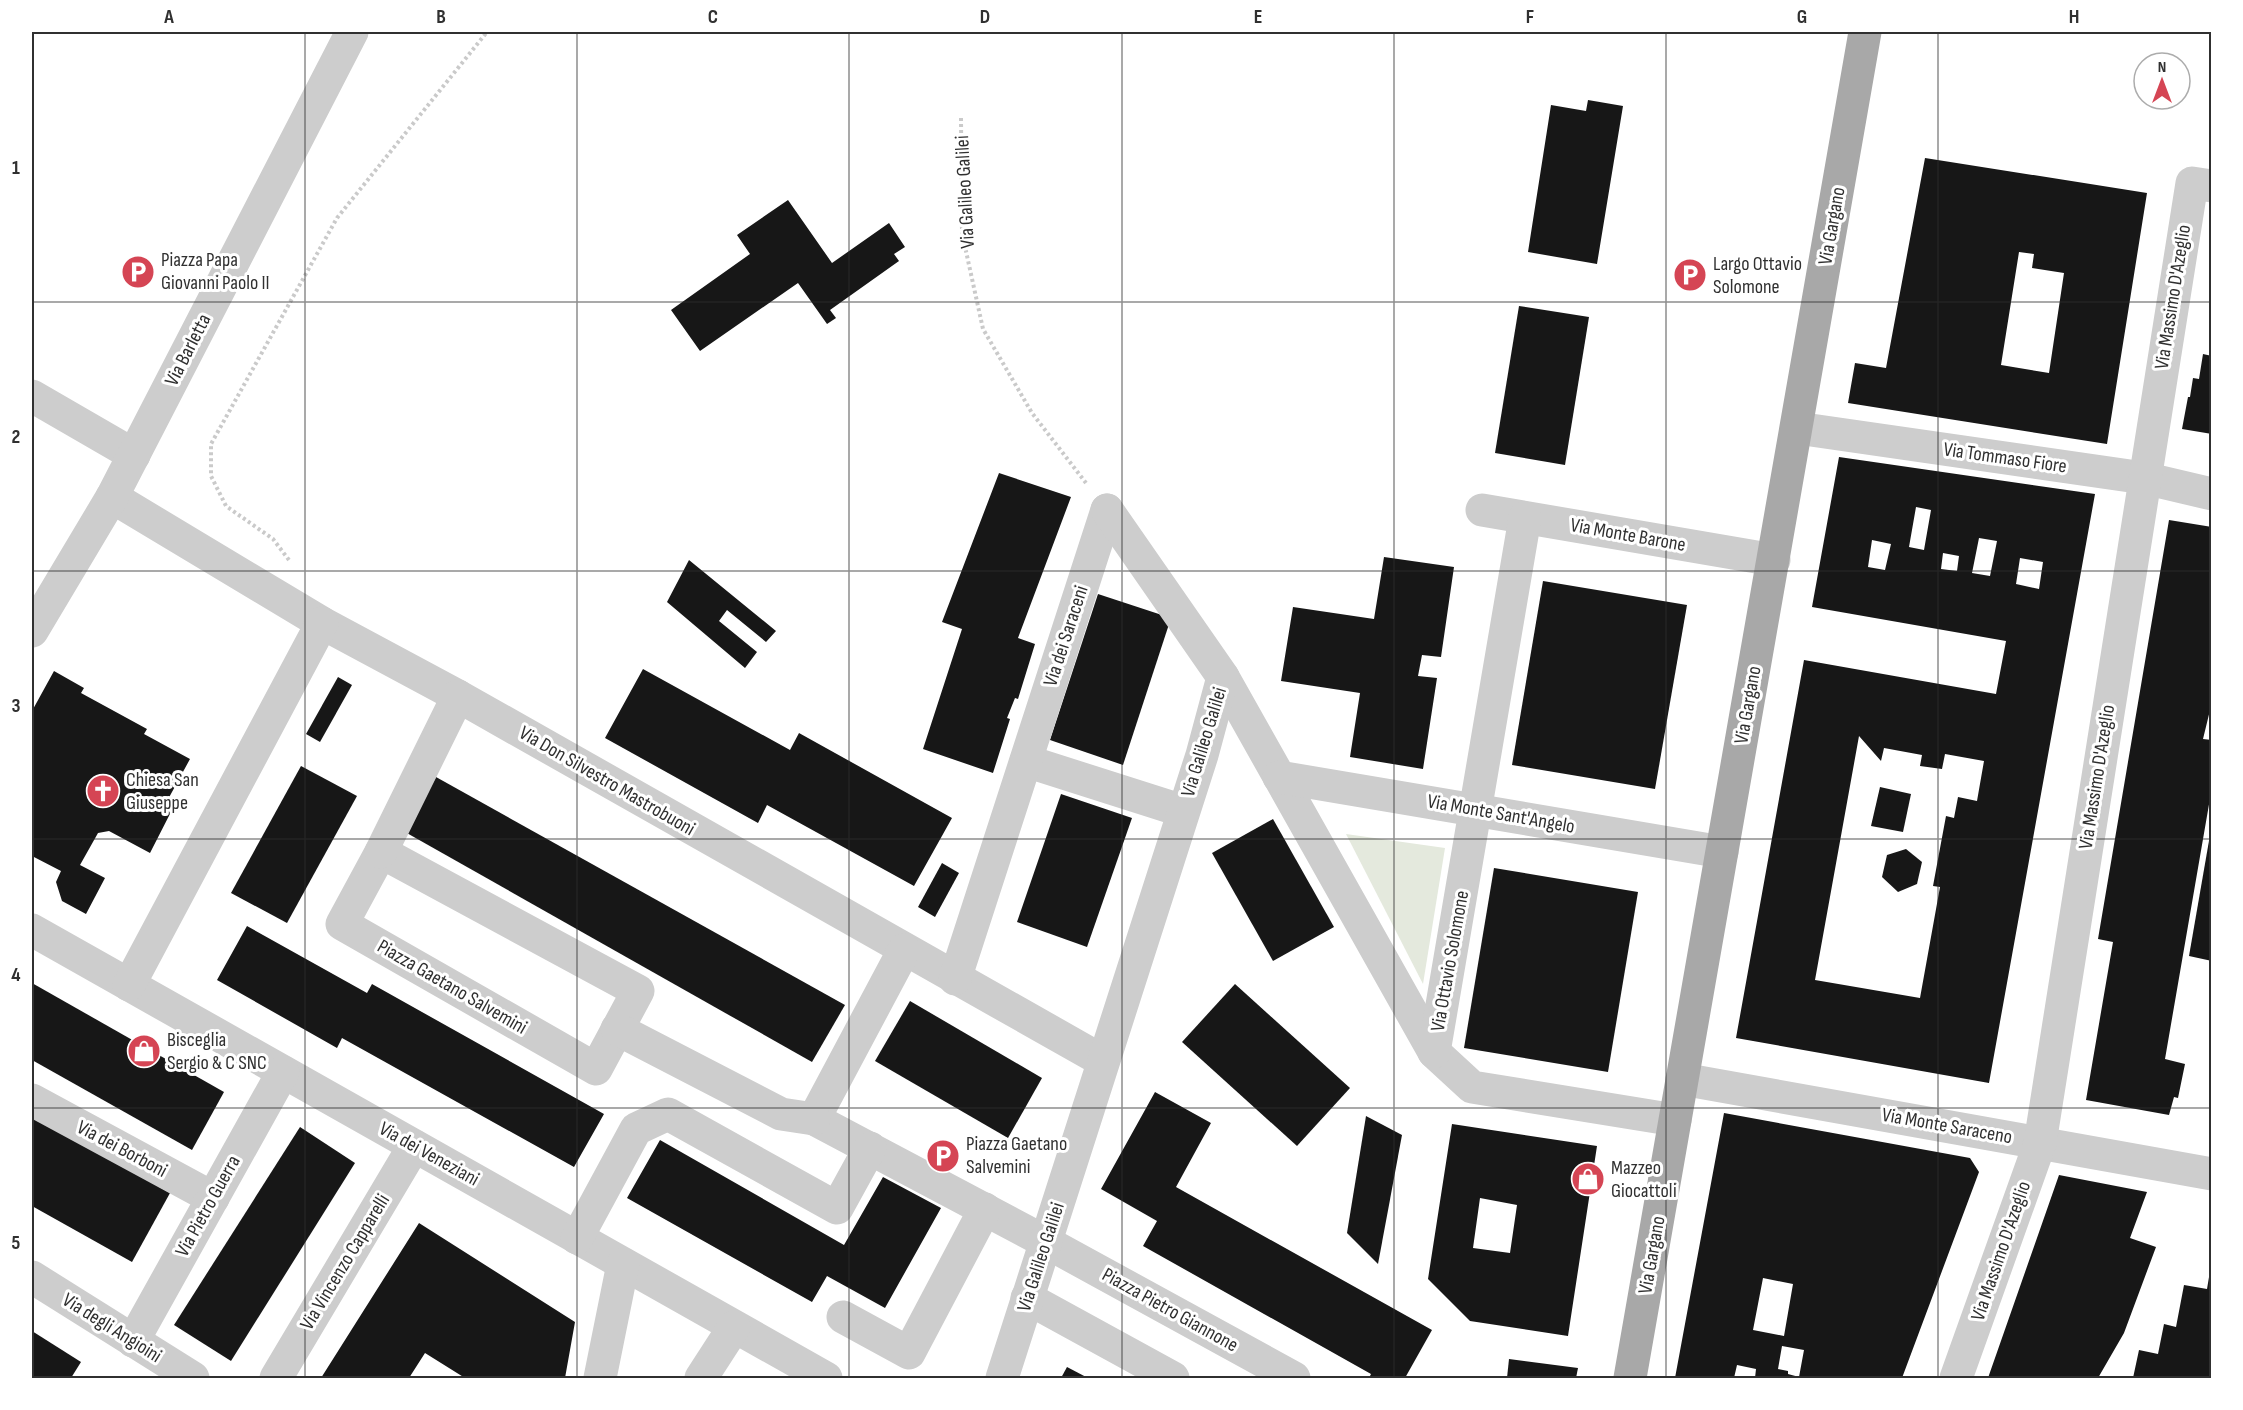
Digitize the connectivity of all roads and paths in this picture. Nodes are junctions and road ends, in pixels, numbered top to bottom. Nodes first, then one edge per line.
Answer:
1 (352, 32) edge
2 (486, 32) edge
3 (1865, 32) edge
4 (961, 118) dead end
5 (2211, 186) edge
6 (32, 396) edge
7 (1797, 428) junction
8 (134, 455) junction
9 (2144, 478) junction
10 (2211, 494) edge
11 (112, 497) junction
12 (1107, 510) junction
13 (1482, 510) dead end
14 (1525, 518) junction
15 (1774, 560) junction
16 (292, 564) dead end
17 (322, 622) junction
18 (32, 631) edge
19 (1223, 678) junction
20 (458, 696) junction
21 (1026, 761) junction
22 (1280, 777) junction
23 (1475, 810) junction
24 (1183, 811) junction
25 (381, 852) junction
26 (1722, 852) junction
27 (32, 930) edge
28 (904, 950) junction
29 (955, 979) junction
30 (129, 985) junction
31 (617, 1029) junction
32 (1434, 1052) junction
33 (1103, 1061) junction
34 (283, 1072) junction
35 (1682, 1079) junction
36 (32, 1100) edge
37 (814, 1119) junction
38 (1675, 1120) junction
39 (2040, 1143) junction
40 (414, 1146) junction
41 (870, 1148) junction
42 (2211, 1174) edge
43 (213, 1198) junction
44 (985, 1209) junction
45 (577, 1238) junction
46 (1046, 1242) junction
47 (623, 1264) junction
48 (32, 1277) edge
49 (1027, 1298) junction
50 (843, 1317) dead end
51 (734, 1327) junction
52 (133, 1341) junction
53 (193, 1378) edge
54 (276, 1378) edge
55 (600, 1378) edge
56 (701, 1378) edge
57 (826, 1378) edge
58 (1002, 1378) edge
59 (1173, 1378) edge
60 (1294, 1378) edge
61 (1630, 1378) edge
62 (1956, 1378) edge

1 - 8 street, Via Barletta
2 - 16 path
3 - 7 main road, Via Gargano
4 - 12 path, Via Galileo Galilei
5 - 9 street, Via Massimo D'Azeglio
6 - 8 street
7 - 9 street, Via Tommaso Fiore
7 - 15 main road, Via Gargano
8 - 11 street, Via Barletta
9 - 10 street, Via Tommaso Fiore
9 - 39 street, Via Massimo D'Azeglio
11 - 17 street, Via Don Silvestro Mastrobuoni
11 - 18 street, Via Barletta
12 - 19 street, Via Galileo Galilei
12 - 21 street, Via dei Saraceni
13 - 14 street, Via Monte Barone
14 - 15 street, Via Monte Barone
14 - 23 street, Via Ottavio Solomone
15 - 26 main road, Via Gargano
17 - 20 street, Via Don Silvestro Mastrobuoni
17 - 30 street
19 - 22 street, Via Ottavio Solomone
19 - 24 street, Via Galileo Galilei
20 - 25 street, Piazza Gaetano Salvemini
20 - 28 street, Via Don Silvestro Mastrobuoni
21 - 24 street
21 - 29 street, Via dei Saraceni
22 - 23 street, Via Monte Sant'Angelo
22 - 32 street, Via Ottavio Solomone
23 - 26 street, Via Monte Sant'Angelo
23 - 32 street, Via Ottavio Solomone
24 - 33 street, Via Galileo Galilei
25 - 31 street, Piazza Gaetano Salvemini
25 - 31 street, Piazza Gaetano Salvemini
26 - 35 main road, Via Gargano
27 - 30 street, Via dei Veneziani
28 - 29 street, Via Don Silvestro Mastrobuoni
28 - 37 street
29 - 33 street, Via Don Silvestro Mastrobuoni
30 - 34 street, Via dei Veneziani
31 - 37 street
32 - 38 street
33 - 46 street, Via Galileo Galilei
34 - 40 street, Via dei Veneziani
34 - 43 street, Via Pietro Guerra
35 - 38 main road, Via Gargano
35 - 39 street, Via Monte Saraceno
36 - 43 street, Via dei Borboni
37 - 41 street
38 - 61 main road, Via Gargano
39 - 42 street, Via Monte Saraceno
39 - 62 street, Via Massimo D'Azeglio
40 - 45 street, Via dei Veneziani
40 - 54 street, Via Vincenzo Capparelli
41 - 44 street
41 - 45 street
43 - 52 street, Via Pietro Guerra
44 - 46 street
44 - 50 street
45 - 47 street, Via dei Veneziani
46 - 49 street, Via Galileo Galilei
46 - 60 street, Piazza Pietro Giannone
47 - 51 street, Via dei Veneziani
47 - 55 street
48 - 52 street, Via degli Angioini
49 - 58 street, Via Galileo Galilei
49 - 59 street
51 - 56 street
51 - 57 street, Via dei Veneziani
52 - 53 street, Via degli Angioini

